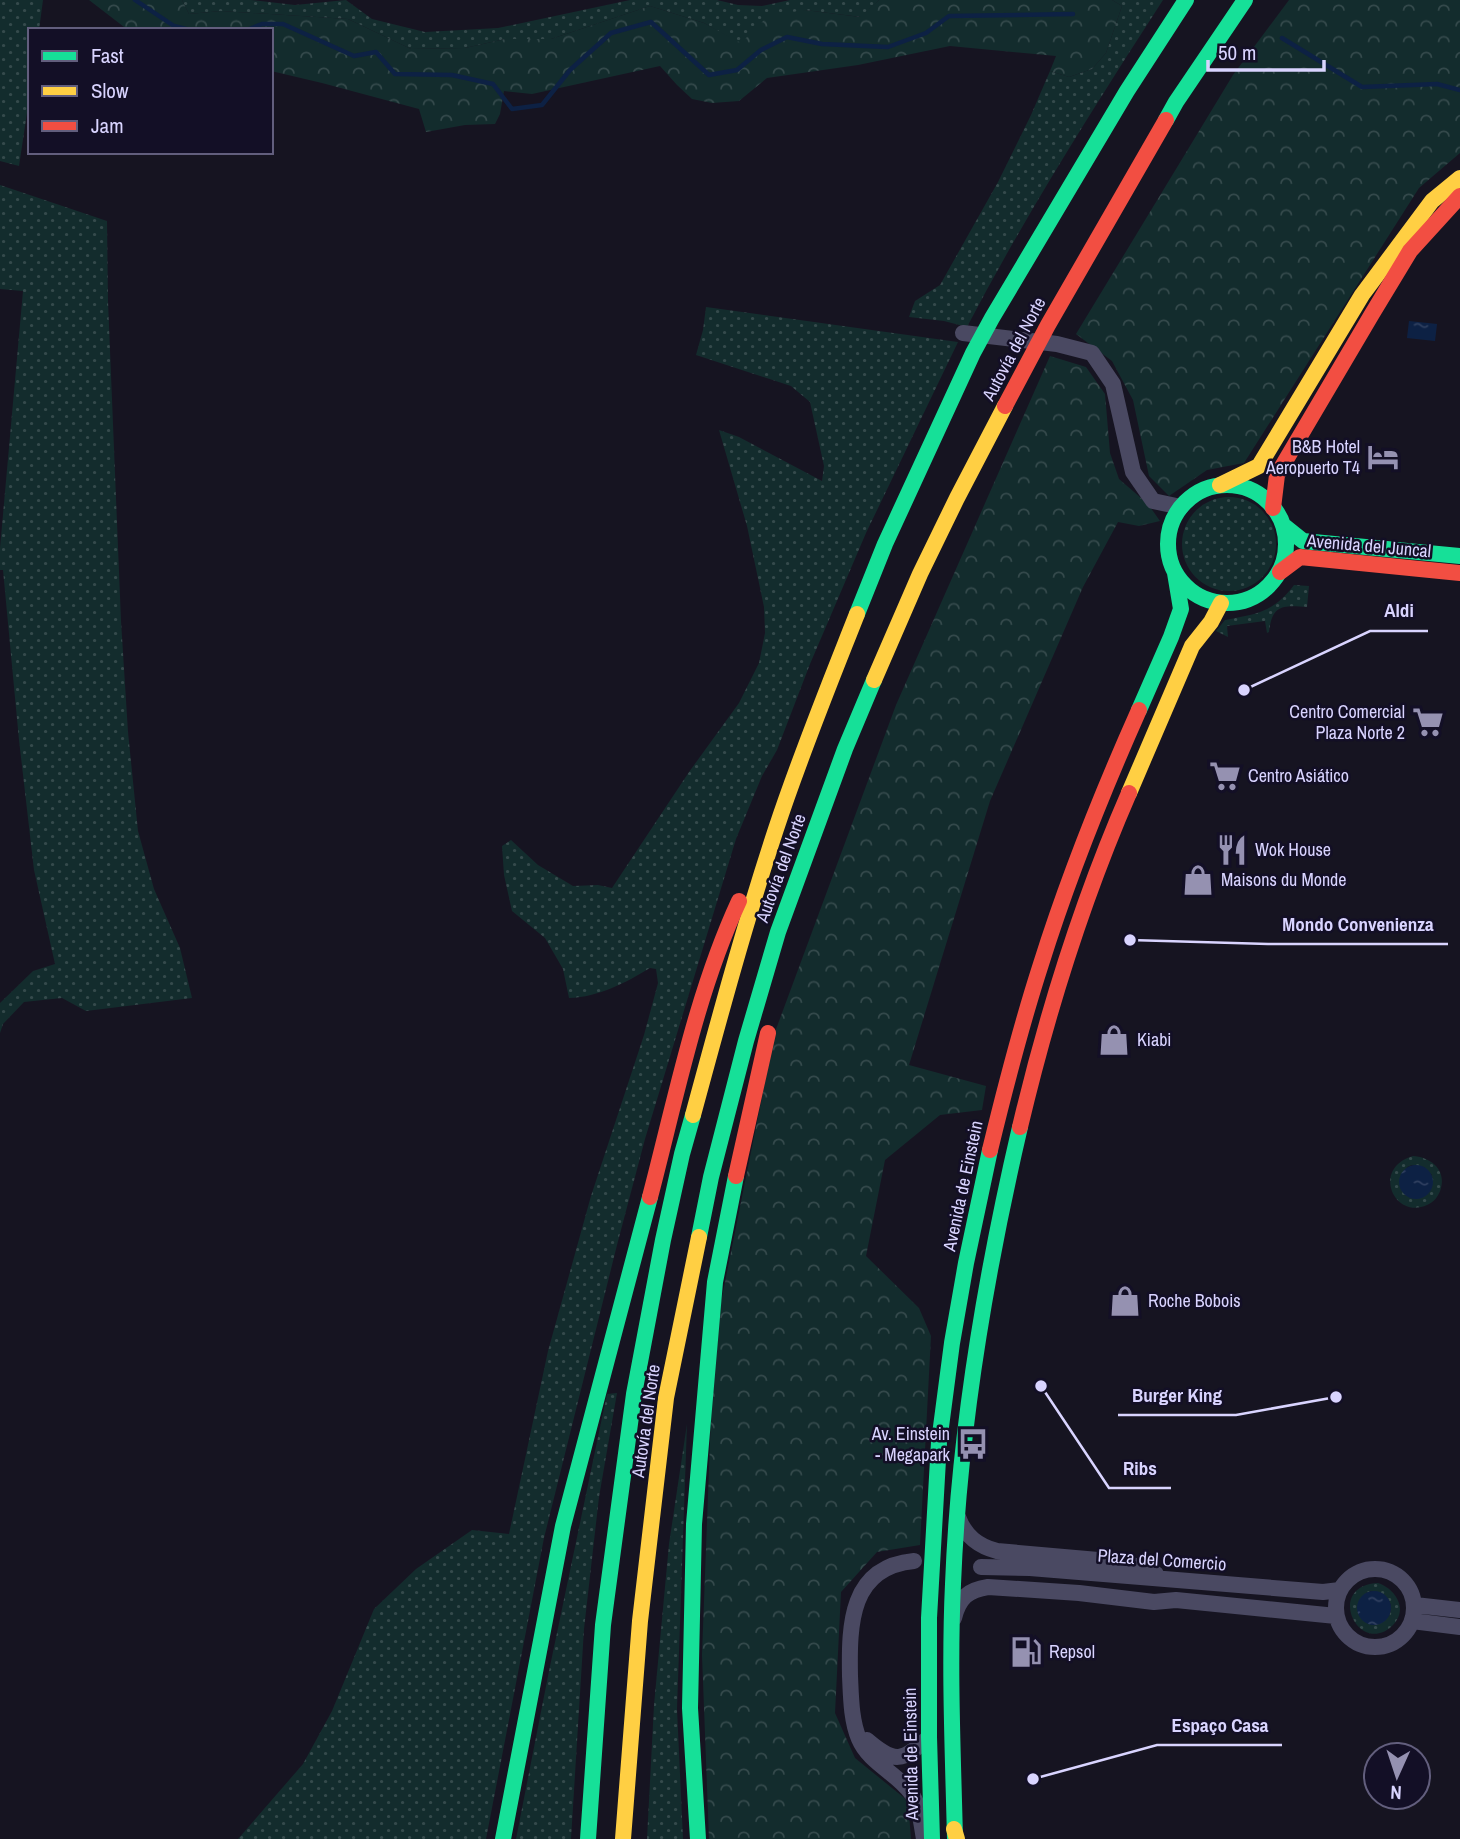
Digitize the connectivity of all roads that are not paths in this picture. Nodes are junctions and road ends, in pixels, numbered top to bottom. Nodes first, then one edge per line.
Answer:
1 (1186, 0) edge
2 (1245, 0) edge
3 (1460, 178) edge
4 (1460, 196) edge
5 (963, 333) dead end
6 (1220, 485) junction
7 (1181, 507) junction
8 (1273, 508) junction
9 (1283, 525) junction
10 (1460, 556) edge
11 (1175, 572) junction
12 (1280, 572) junction
13 (1460, 573) edge
14 (1221, 603) junction
15 (776, 830) junction
16 (814, 835) junction
17 (791, 941) dead end
18 (772, 1016) dead end
19 (958, 1517) junction
20 (914, 1561) dead end
21 (1164, 1578) junction
22 (1340, 1590) junction
23 (1176, 1600) junction
24 (1460, 1610) edge
25 (1413, 1613) junction
26 (1336, 1616) junction
27 (1460, 1627) edge
28 (951, 1634) junction
29 (854, 1721) junction
30 (929, 1737) junction
31 (956, 1836) edge
32 (503, 1839) edge
33 (588, 1839) edge
34 (623, 1839) edge
35 (698, 1839) edge
36 (923, 1839) edge
37 (932, 1839) edge

1 - 15 main road, Autovía del Norte
2 - 16 main road, Autovía del Norte
3 - 6 main road
4 - 8 main road
5 - 7 street
6 - 7 main road
6 - 8 main road
7 - 11 main road
8 - 9 main road
9 - 10 main road, Avenida del Juncal
9 - 12 main road
11 - 14 main road
11 - 30 main road, Avenida de Einstein
12 - 13 main road, Avenida del Juncal
12 - 14 main road
14 - 19 main road
15 - 32 main road
15 - 33 main road, Autovía del Norte
16 - 17 main road
16 - 34 main road, Autovía del Norte
18 - 35 main road
19 - 21 street
19 - 28 main road
20 - 29 street
21 - 22 street, Plaza del Comercio
21 - 23 street, Plaza del Comercio
22 - 25 street
22 - 26 street
23 - 26 street
23 - 28 street
24 - 25 street
25 - 26 street
25 - 27 street
28 - 31 main road
29 - 30 street
29 - 36 street
30 - 37 main road, Avenida de Einstein

